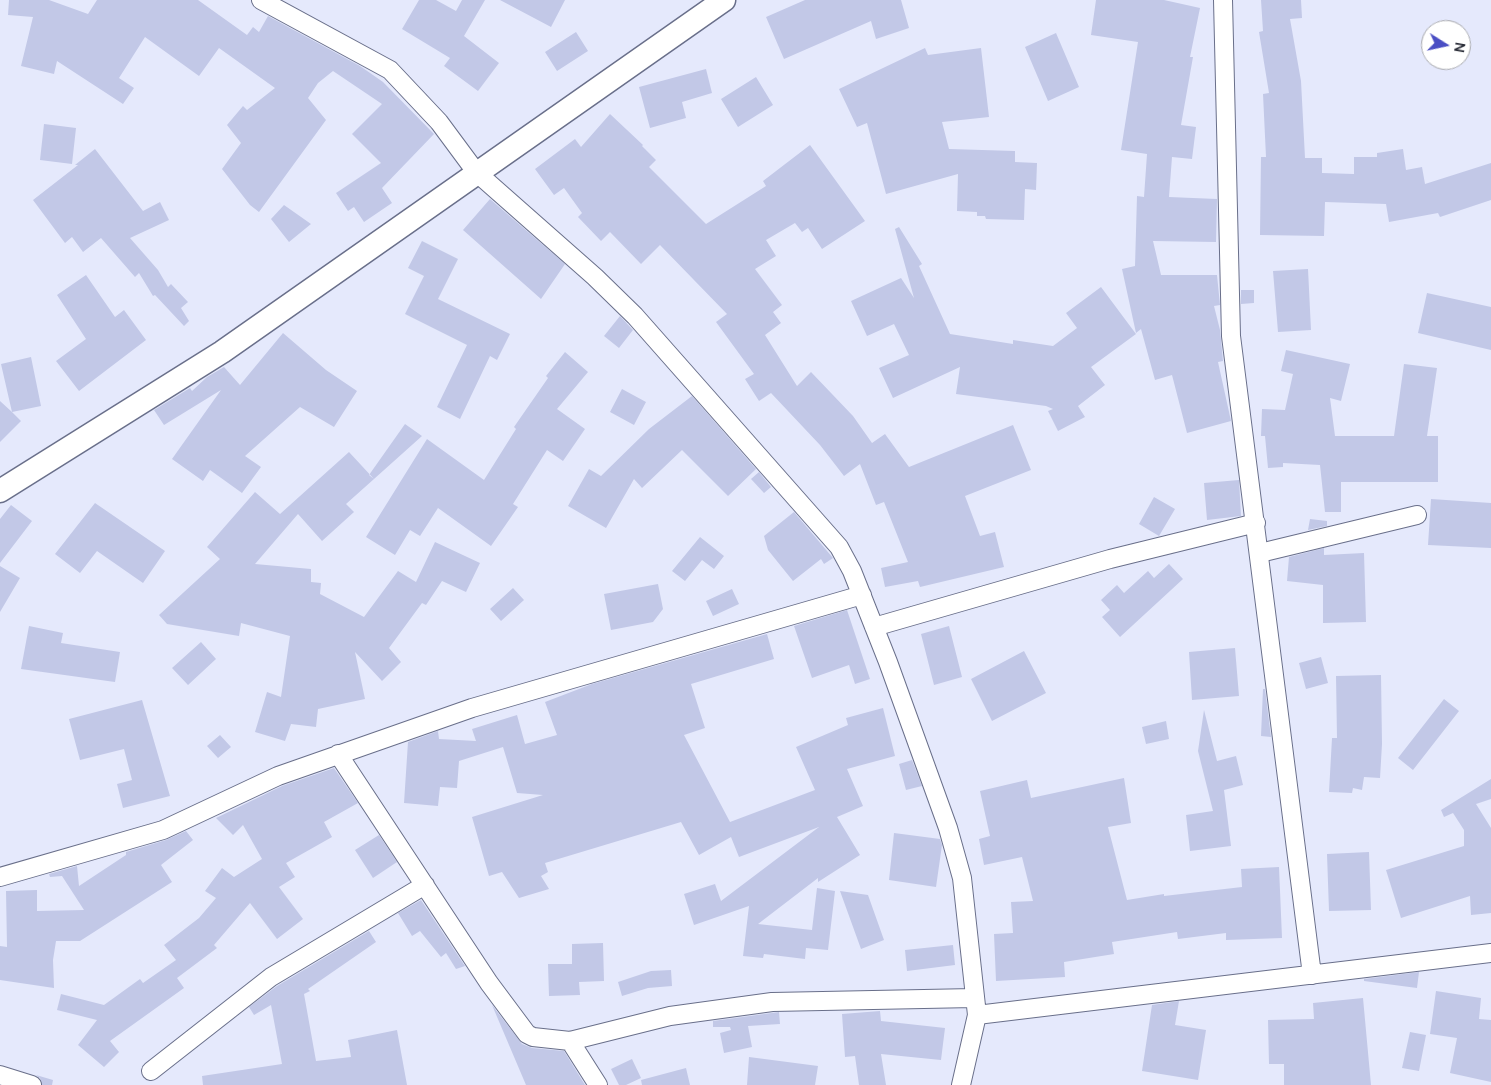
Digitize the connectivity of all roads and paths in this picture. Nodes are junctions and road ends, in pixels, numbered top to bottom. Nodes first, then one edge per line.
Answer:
1 (261, 0) edge
2 (724, 0) edge
3 (1223, 0) edge
4 (476, 172) junction
5 (0, 491) edge
6 (1416, 515) dead end
7 (1256, 523) junction
8 (1260, 553) junction
9 (862, 595) junction
10 (874, 626) junction
11 (338, 754) junction
12 (0, 877) edge
13 (425, 885) junction
14 (1491, 953) edge
15 (1312, 975) junction
16 (976, 1006) junction
17 (570, 1040) junction
18 (151, 1072) dead end
19 (0, 1075) edge
20 (32, 1085) edge
21 (598, 1085) edge
22 (961, 1085) edge

1 - 4 street
2 - 4 street
3 - 7 street
4 - 5 street
4 - 9 street
6 - 8 street
7 - 8 street
7 - 10 street
8 - 15 street
9 - 10 street
9 - 11 street
10 - 16 street
11 - 12 street
11 - 13 street
13 - 17 street
13 - 18 street
14 - 15 street
15 - 16 street
16 - 17 street
16 - 22 street
17 - 21 street
19 - 20 street

